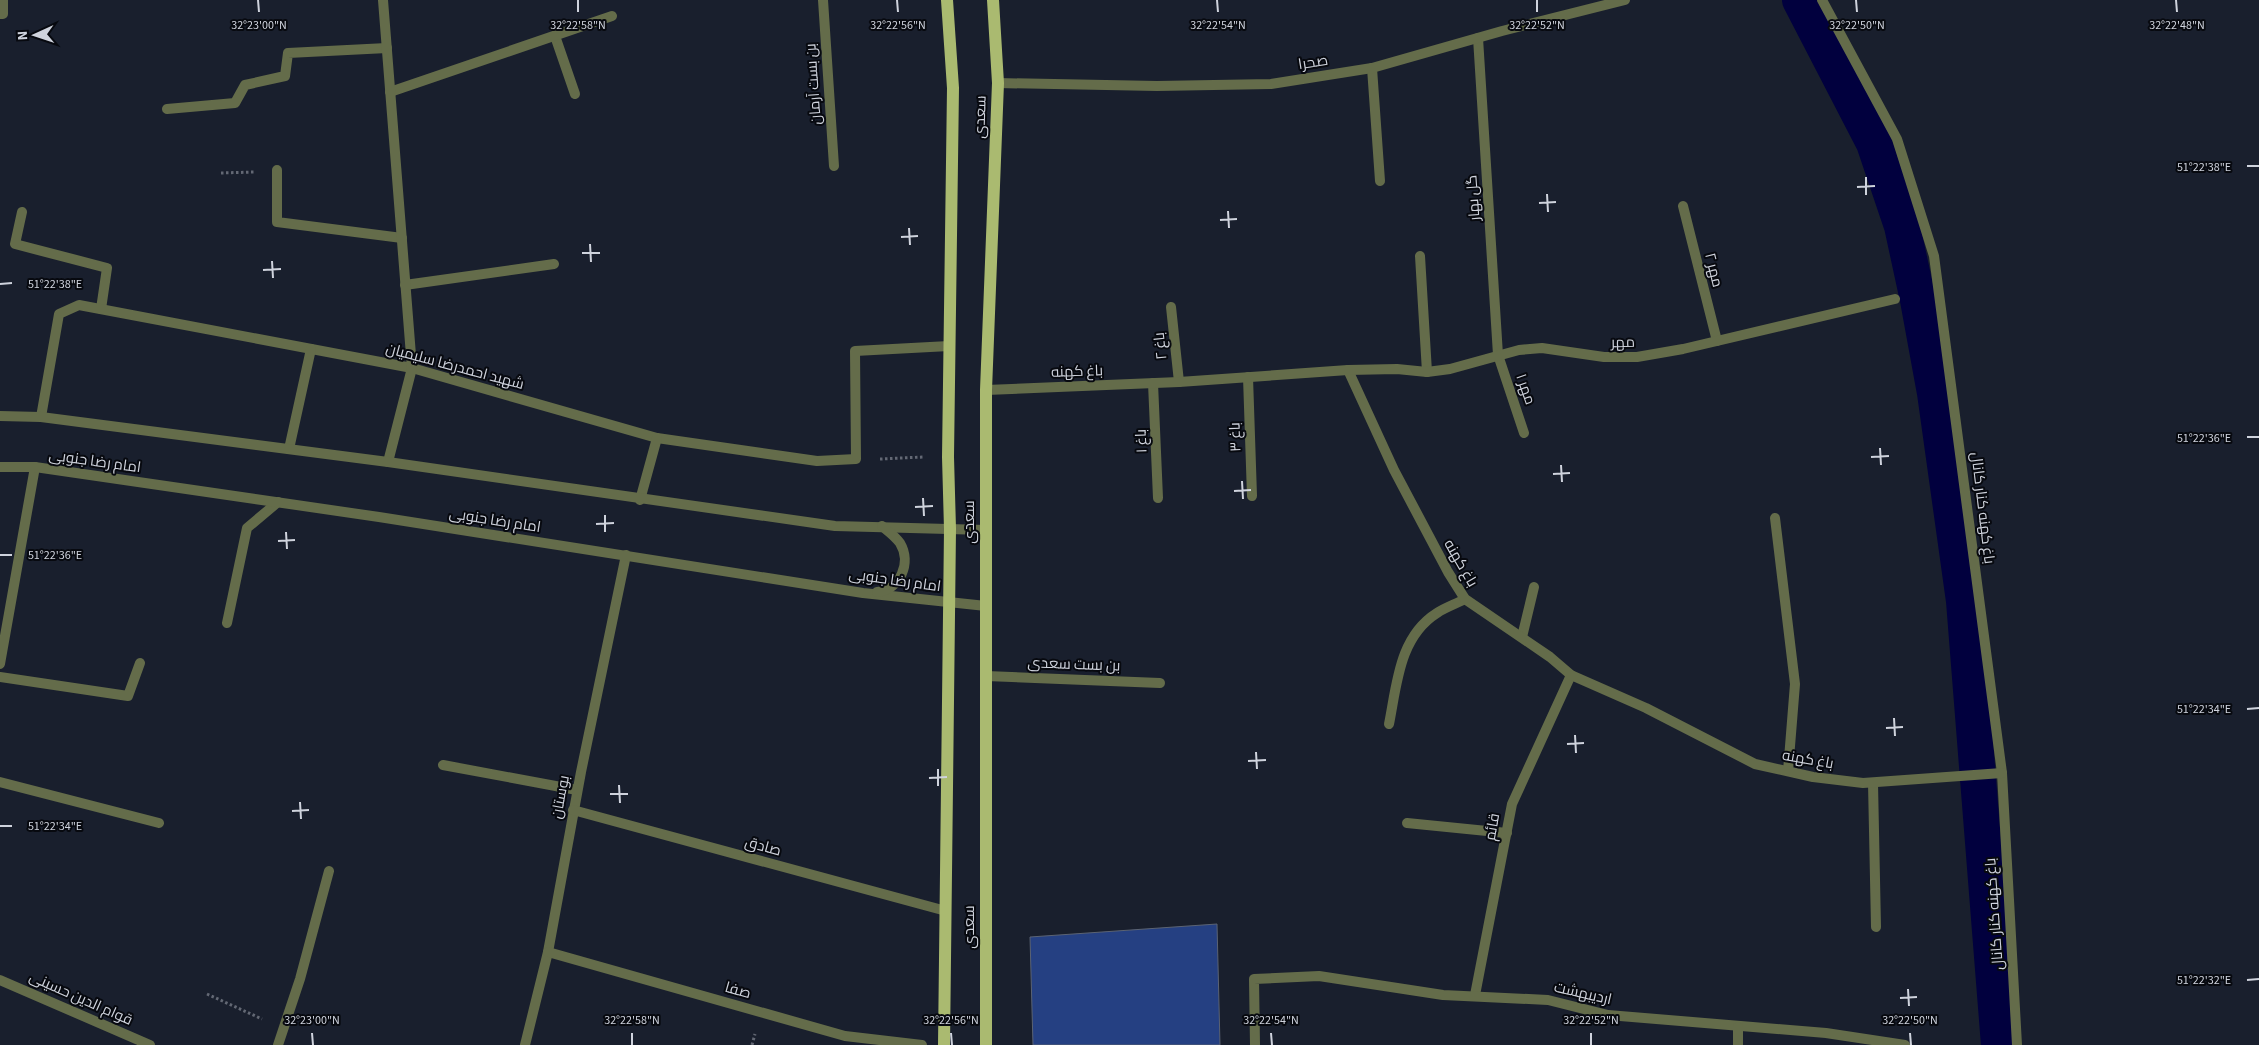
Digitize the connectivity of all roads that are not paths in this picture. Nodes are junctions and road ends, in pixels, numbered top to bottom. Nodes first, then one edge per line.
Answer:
1 (3, 0) edge
2 (383, 0) edge
3 (823, 0) edge
4 (947, 0) edge
5 (993, 0) edge
6 (1625, 0) edge
7 (1822, 0) edge
8 (0, 14) edge
9 (612, 16) dead end
10 (555, 36) junction
11 (1478, 38) junction
12 (387, 48) junction
13 (1372, 68) junction
14 (998, 83) junction
15 (390, 92) junction
16 (575, 94) dead end
17 (167, 109) dead end
18 (834, 166) dead end
19 (277, 170) road end
20 (1380, 180) dead end
21 (1683, 206) dead end
22 (22, 212) dead end
23 (402, 238) junction
24 (1420, 256) dead end
25 (554, 264) dead end
26 (405, 285) junction
27 (1895, 299) dead end
28 (1171, 307) dead end
29 (101, 309) junction
30 (1717, 341) junction
31 (950, 346) junction
32 (311, 349) junction
33 (1498, 356) junction
34 (412, 368) junction
35 (1348, 370) junction
36 (1427, 372) junction
37 (1248, 377) junction
38 (1179, 382) junction
39 (1153, 383) junction
40 (986, 390) junction
41 (0, 416) edge
42 (41, 417) junction
43 (1524, 433) dead end
44 (657, 438) junction
45 (289, 449) junction
46 (388, 462) junction
47 (0, 467) edge
48 (35, 467) junction
49 (1252, 496) dead end
50 (1158, 498) dead end
51 (640, 500) junction
52 (278, 502) junction
53 (1775, 518) dead end
54 (882, 526) junction
55 (950, 529) junction
56 (986, 530) junction
57 (626, 555) junction
58 (1534, 588) dead end
59 (864, 593) junction
60 (1465, 599) junction
61 (950, 603) junction
62 (986, 606) junction
63 (228, 623) dead end
64 (2, 636) edge
65 (1522, 637) junction
66 (140, 663) dead end
67 (0, 664) edge
68 (1571, 675) junction
69 (986, 676) junction
70 (0, 677) edge
71 (1160, 683) dead end
72 (1389, 724) dead end
73 (443, 765) dead end
74 (1788, 771) junction
75 (2002, 773) junction
76 (0, 782) edge
77 (1873, 783) junction
78 (577, 790) junction
79 (573, 810) junction
80 (158, 823) dead end
81 (1407, 823) dead end
82 (1507, 833) junction
83 (328, 871) dead end
84 (946, 911) junction
85 (1876, 928) dead end
86 (548, 952) junction
87 (0, 980) edge
88 (1475, 995) junction
89 (1738, 1028) junction
90 (150, 1045) edge
91 (278, 1045) edge
92 (525, 1045) edge
93 (922, 1045) edge
94 (944, 1045) edge
95 (986, 1045) edge
96 (1255, 1045) edge
97 (1738, 1045) edge
98 (1906, 1045) edge
99 (2018, 1045) edge

1 - 8 street
2 - 12 street
3 - 18 street, بن بست آرمان
4 - 31 main road, سعدی
5 - 14 main road, سعدی
6 - 11 street, صحرا
7 - 75 street, باغ کهنه کنار کانال
9 - 10 street
10 - 15 street
10 - 16 street
11 - 13 street, صحرا
11 - 33 street, گل بهار
12 - 15 street
12 - 17 street
13 - 14 street, صحرا
13 - 20 street
14 - 40 main road, سعدی
15 - 23 street
19 - 23 street
21 - 30 street, مهر ۲
22 - 29 street
23 - 26 street
24 - 36 street
25 - 26 street
26 - 34 street
27 - 30 street, مهر
28 - 38 street, باغ ۲
29 - 32 street, شهید احمدرضا سلیمیان
29 - 42 street, شهید احمدرضا سلیمیان
30 - 33 street, مهر
31 - 44 street, شهید احمدرضا سلیمیان
31 - 55 main road, سعدی
32 - 34 street, شهید احمدرضا سلیمیان
32 - 45 street
33 - 36 street, مهر
33 - 43 street, مهر ۱
34 - 44 street, شهید احمدرضا سلیمیان
34 - 46 street
35 - 36 street, مهر
35 - 37 street, باغ کهنه
35 - 60 street, باغ کهنه
37 - 38 street, باغ کهنه
37 - 49 street, باغ ۳
38 - 39 street, باغ کهنه
39 - 40 street, باغ کهنه
39 - 50 street, باغ ۱
40 - 56 main road, سعدی
41 - 42 street
42 - 45 street
44 - 51 street
45 - 46 street
46 - 51 street
47 - 48 street, امام رضا جنوبی
48 - 52 street, امام رضا جنوبی
48 - 64 street
51 - 54 street
52 - 57 street, امام رضا جنوبی
52 - 63 street
53 - 74 street
54 - 55 street
54 - 59 street
55 - 56 street
55 - 61 main road, سعدی
56 - 62 main road, سعدی
57 - 59 street, امام رضا جنوبی
57 - 78 street, بوستان
58 - 65 street
59 - 61 street, امام رضا جنوبی
60 - 65 street, باغ کهنه
60 - 72 street
61 - 62 street, امام رضا جنوبی
61 - 84 main road, سعدی
62 - 69 main road, سعدی
64 - 67 street
65 - 68 street, باغ کهنه
66 - 70 street
68 - 74 street, باغ کهنه
68 - 82 street, قائم
69 - 71 street, بن بست سعدی
69 - 95 main road, سعدی
73 - 78 street
74 - 77 street, باغ کهنه
75 - 77 street, باغ کهنه
75 - 99 street, باغ کهنه کنار کانال
76 - 80 street
77 - 85 street
78 - 79 street, بوستان
79 - 84 street, صادق
79 - 86 street, بوستان
81 - 82 street
82 - 88 street, قائم
83 - 91 street
84 - 94 main road, سعدی
86 - 92 street, بوستان
86 - 93 street, صفا
87 - 90 street, قوام الدین حسینی
88 - 89 street, اردیبهشت
88 - 96 street, اردیبهشت
89 - 97 street
89 - 98 street, اردیبهشت

